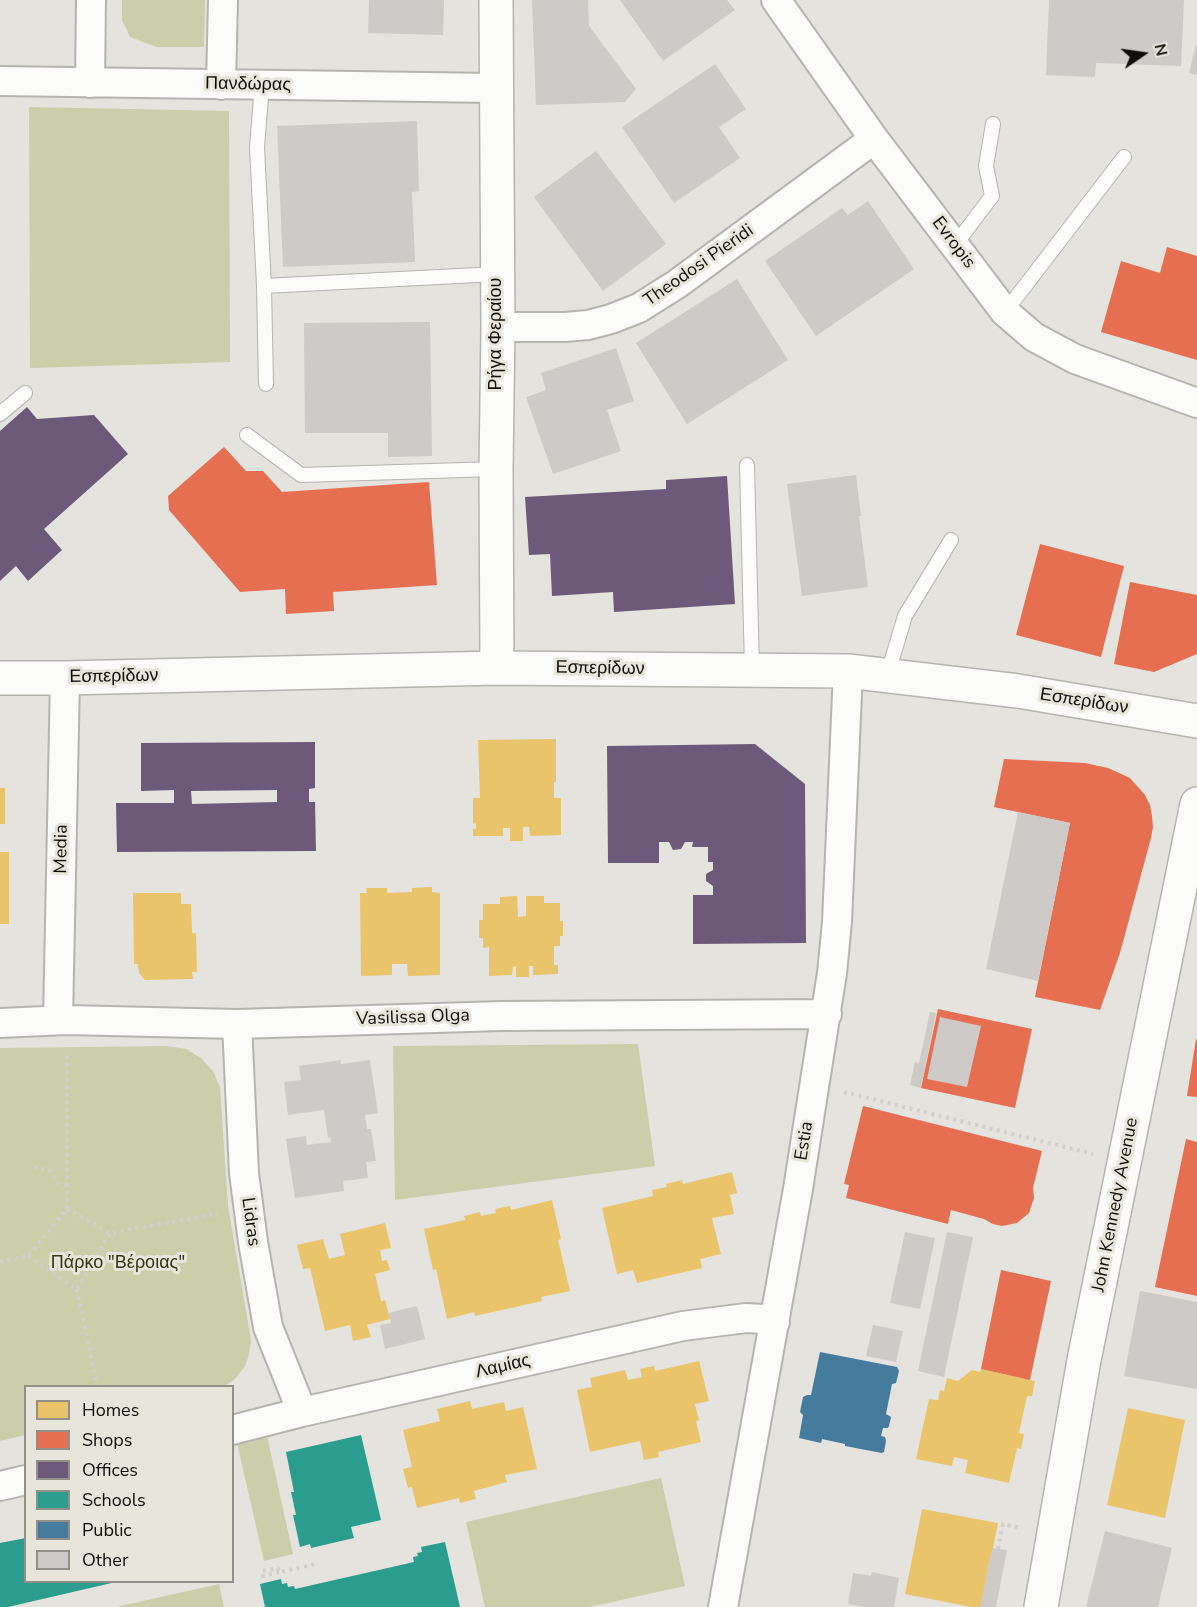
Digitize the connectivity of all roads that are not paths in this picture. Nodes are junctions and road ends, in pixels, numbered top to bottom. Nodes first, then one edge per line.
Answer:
1 (91, 0) edge
2 (223, 0) edge
3 (496, 0) edge
4 (776, 0) edge
5 (0, 81) edge
6 (90, 83) junction
7 (221, 85) junction
8 (262, 85) junction
9 (496, 88) junction
10 (993, 124) dead end
11 (874, 139) junction
12 (1124, 157) dead end
13 (955, 245) junction
14 (497, 274) junction
15 (264, 286) junction
16 (1005, 312) junction
17 (498, 327) junction
18 (266, 384) dead end
19 (24, 393) dead end
20 (1197, 402) edge
21 (0, 414) edge
22 (247, 435) dead end
23 (747, 465) dead end
24 (496, 469) junction
25 (951, 540) dead end
26 (497, 668) junction
27 (752, 670) junction
28 (848, 671) junction
29 (887, 676) junction
30 (0, 678) edge
31 (65, 678) junction
32 (1197, 721) edge
33 (1197, 804) edge
34 (826, 1014) junction
35 (63, 1020) junction
36 (0, 1023) edge
37 (237, 1024) junction
38 (775, 1322) junction
39 (302, 1412) junction
40 (234, 1429) edge
41 (24, 1480) edge
42 (0, 1486) edge
43 (723, 1607) edge
44 (1041, 1607) edge

1 - 6 street
2 - 7 street
3 - 9 street, Ρήγα Φεραίου
4 - 11 street, Evropis
5 - 6 street, Πανδώρας
6 - 7 street, Πανδώρας
7 - 8 street, Πανδώρας
8 - 9 street, Πανδώρας
8 - 15 lane
9 - 14 street, Ρήγα Φεραίου
10 - 13 lane
11 - 13 street, Evropis
11 - 17 street, Theodosi Pieridi
12 - 16 lane
13 - 16 street, Evropis
14 - 15 lane
14 - 17 street, Ρήγα Φεραίου
15 - 18 lane
16 - 20 street, Evropis
17 - 24 street, Ρήγα Φεραίου
19 - 21 lane
22 - 24 lane
23 - 27 lane
24 - 26 street, Ρήγα Φεραίου
25 - 29 lane
26 - 27 street, Εσπερίδων
26 - 31 street, Εσπερίδων
27 - 28 street, Εσπερίδων
28 - 29 street, Εσπερίδων
28 - 34 street, Estia
29 - 32 street, Εσπερίδων
30 - 31 street, Εσπερίδων
31 - 35 street, Media
33 - 44 street, John Kennedy Avenue
34 - 37 street, Vasilissa Olga
34 - 38 street, Estia
35 - 36 street, Vasilissa Olga
35 - 37 street, Vasilissa Olga
37 - 39 street, Lidras
38 - 39 street, Λαμίας
38 - 43 street, Estia
39 - 40 street, Λαμίας
41 - 42 street

